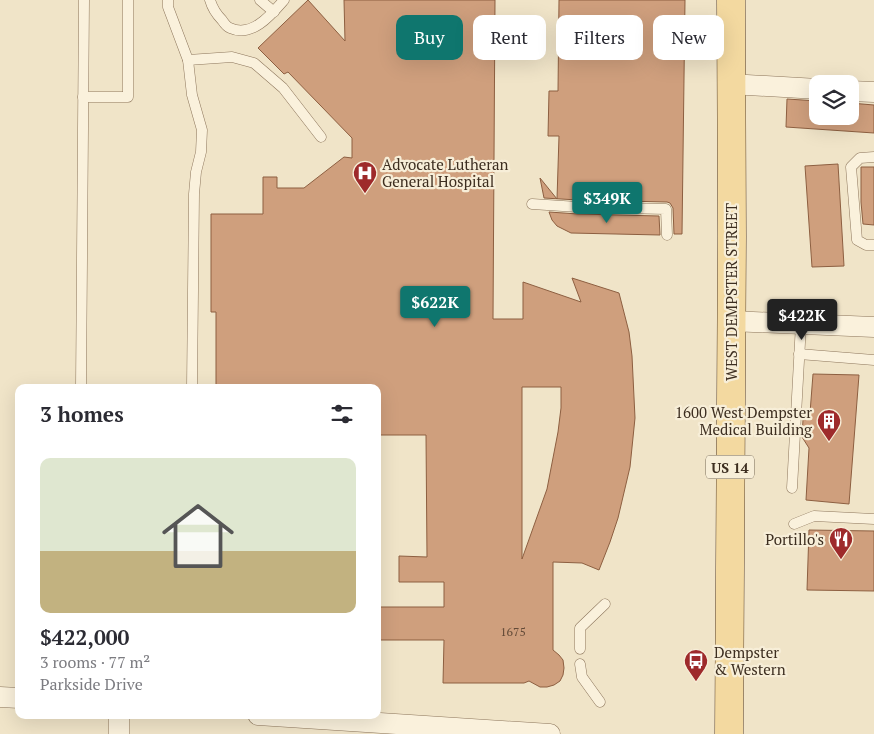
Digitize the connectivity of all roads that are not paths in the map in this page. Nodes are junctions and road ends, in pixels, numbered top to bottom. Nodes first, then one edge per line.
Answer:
1 (84, 0) edge
2 (128, 0) edge
3 (168, 0) edge
4 (210, 0) edge
5 (260, 0) edge
6 (284, 0) edge
7 (731, 0) edge
8 (274, 12) junction
9 (188, 60) junction
10 (730, 84) junction
11 (809, 88) edge
12 (859, 91) edge
13 (874, 92) edge
14 (83, 97) junction
15 (321, 138) dead end
16 (874, 157) edge
17 (532, 204) dead end
18 (667, 235) dead end
19 (874, 245) edge
20 (731, 321) junction
21 (801, 324) junction
22 (874, 327) edge
23 (799, 354) junction
24 (874, 360) edge
25 (81, 384) edge
26 (192, 384) edge
27 (792, 488) dead end
28 (874, 519) edge
29 (794, 524) dead end
30 (605, 604) dead end
31 (580, 649) dead end
32 (580, 664) dead end
33 (0, 697) edge
34 (15, 698) edge
35 (600, 702) dead end
36 (119, 719) edge
37 (286, 719) edge
38 (348, 728) edge
39 (470, 731) edge
40 (500, 732) edge
41 (119, 734) edge
42 (550, 734) edge
43 (729, 734) edge

1 - 14 lane
2 - 14 lane
3 - 9 lane
4 - 8 lane
5 - 8 lane
6 - 8 lane
7 - 10 main road, WEST DEMPSTER STREET / US 14
9 - 15 lane
9 - 26 lane
10 - 11 street
10 - 20 main road, WEST DEMPSTER STREET / US 14
12 - 13 street
14 - 25 lane
16 - 19 lane
17 - 18 lane
20 - 21 street
20 - 43 main road, WEST DEMPSTER STREET / US 14
21 - 22 street
21 - 23 lane
23 - 24 lane
23 - 27 lane
28 - 29 lane
30 - 31 lane
32 - 35 lane
33 - 34 street
36 - 41 street
37 - 38 street
38 - 39 street
39 - 40 street
40 - 42 street

